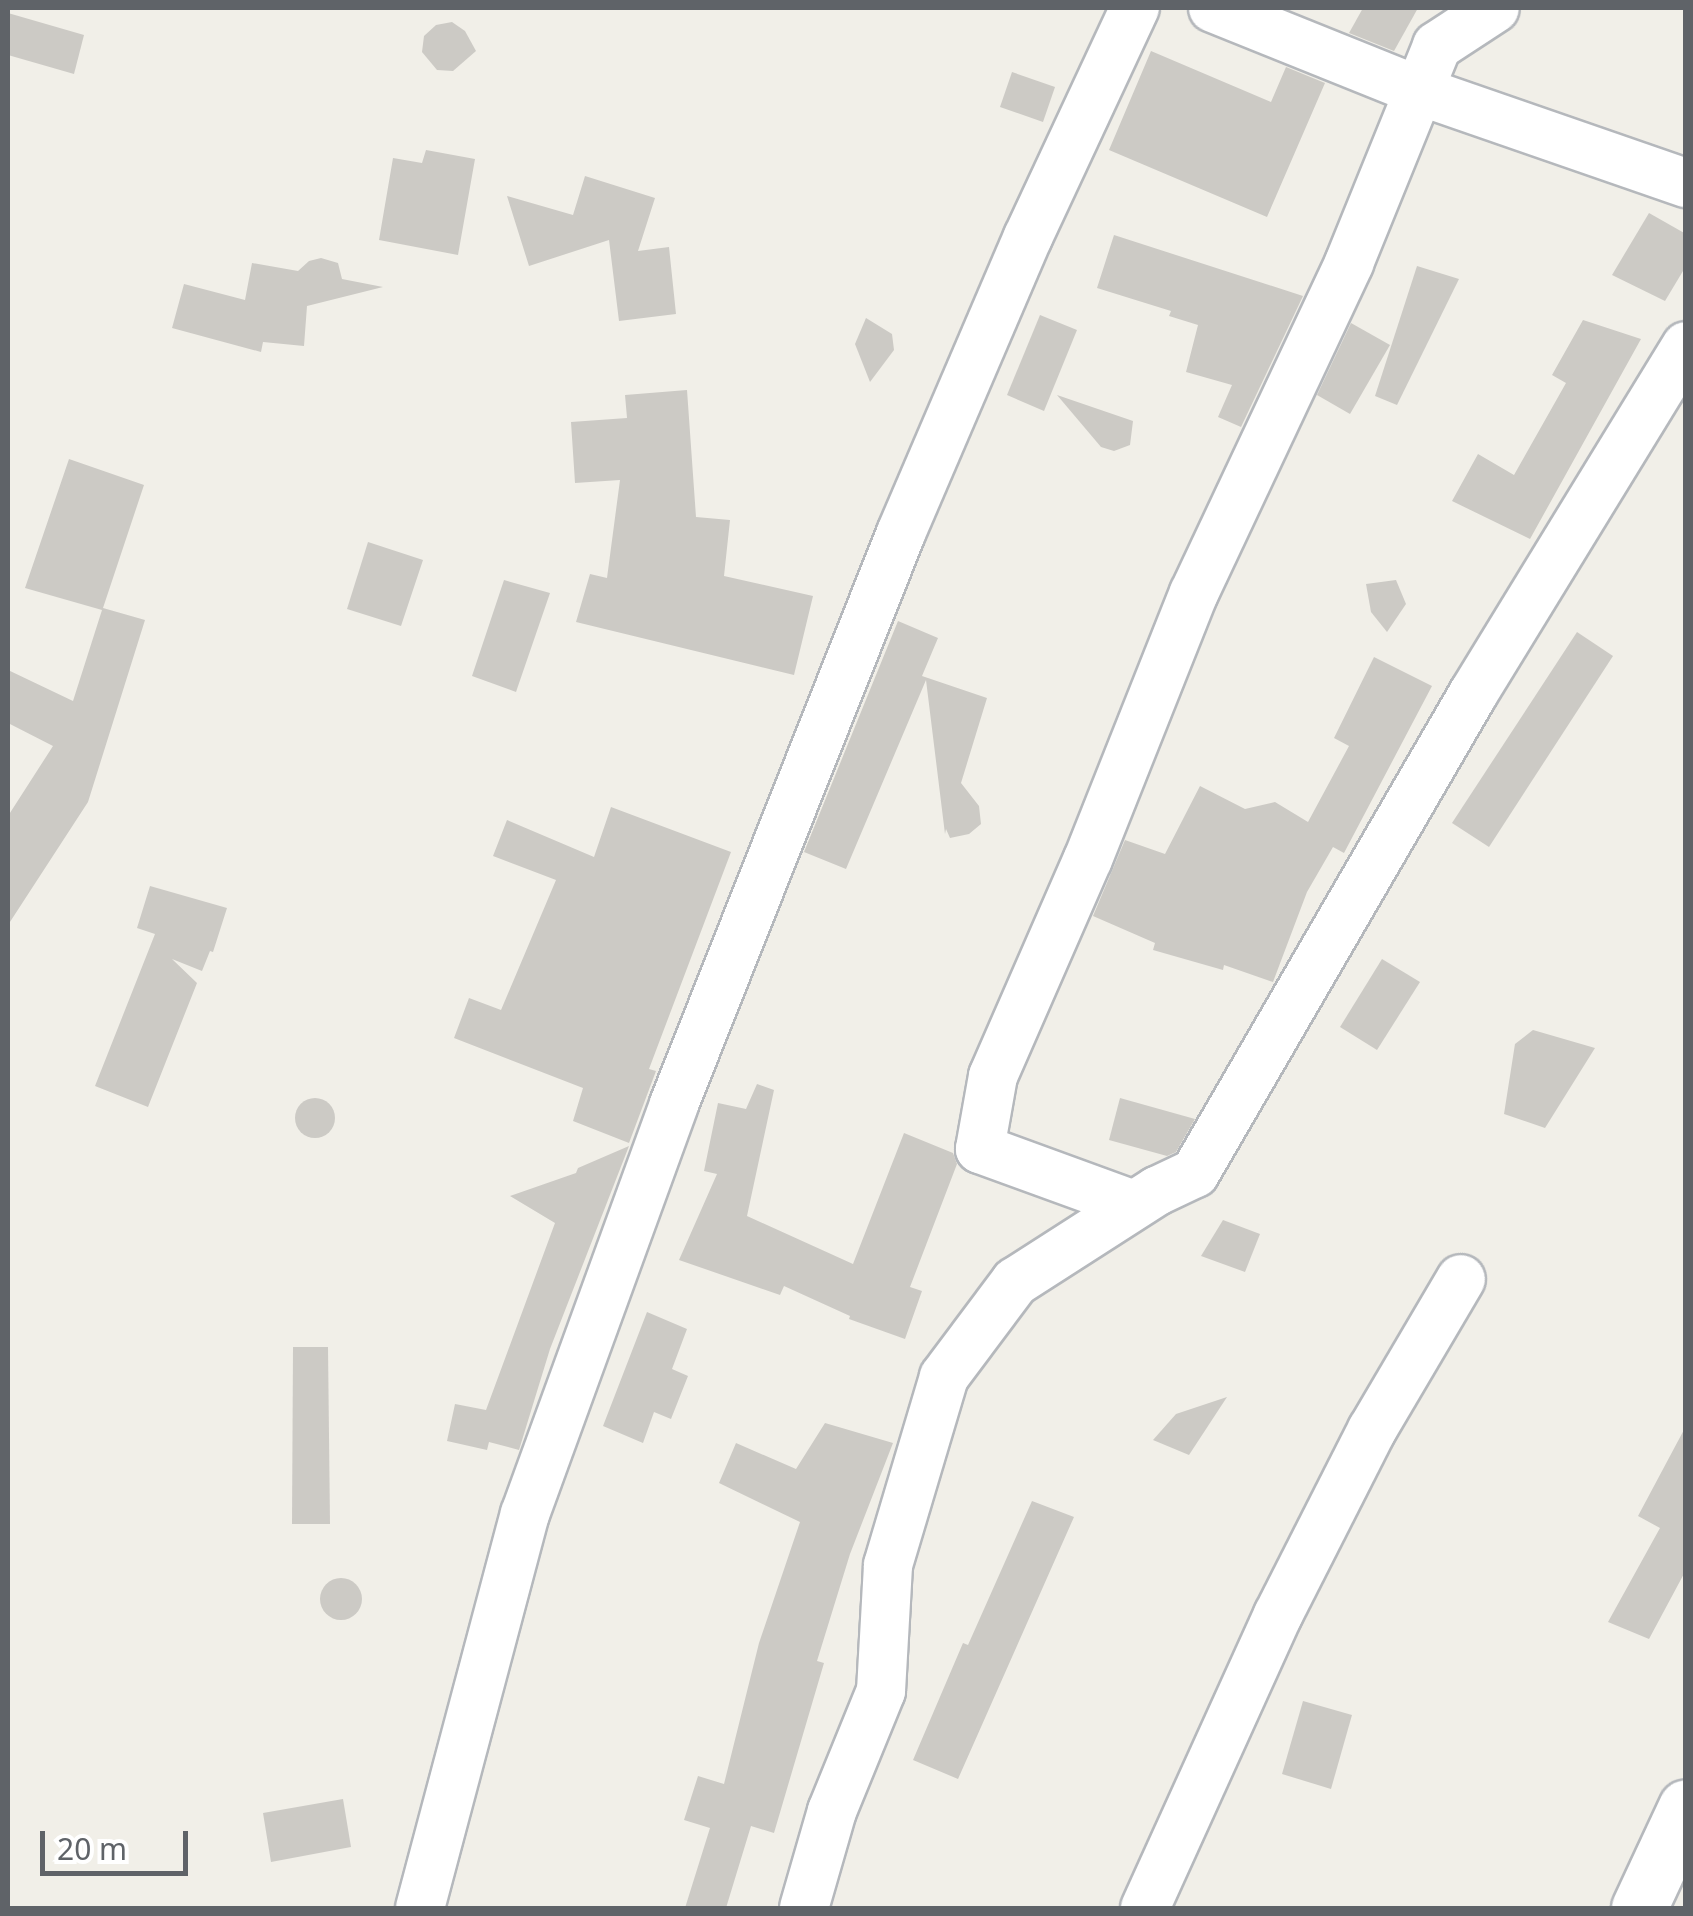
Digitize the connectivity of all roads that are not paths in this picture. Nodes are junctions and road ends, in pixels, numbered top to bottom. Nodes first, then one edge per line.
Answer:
1 (1135, 8) edge
2 (1213, 8) edge
3 (1496, 8) edge
4 (1417, 90) junction
5 (1686, 184) edge
6 (1686, 346) edge
7 (1134, 1204) junction
8 (1461, 1279) dead end
9 (1686, 1807) edge
10 (420, 1908) edge
11 (804, 1908) edge
12 (1145, 1908) edge
13 (1639, 1908) edge

1 - 10 street
2 - 4 street
3 - 4 street
4 - 5 street
4 - 7 street
6 - 7 street
7 - 11 street
8 - 12 street
9 - 13 main road

